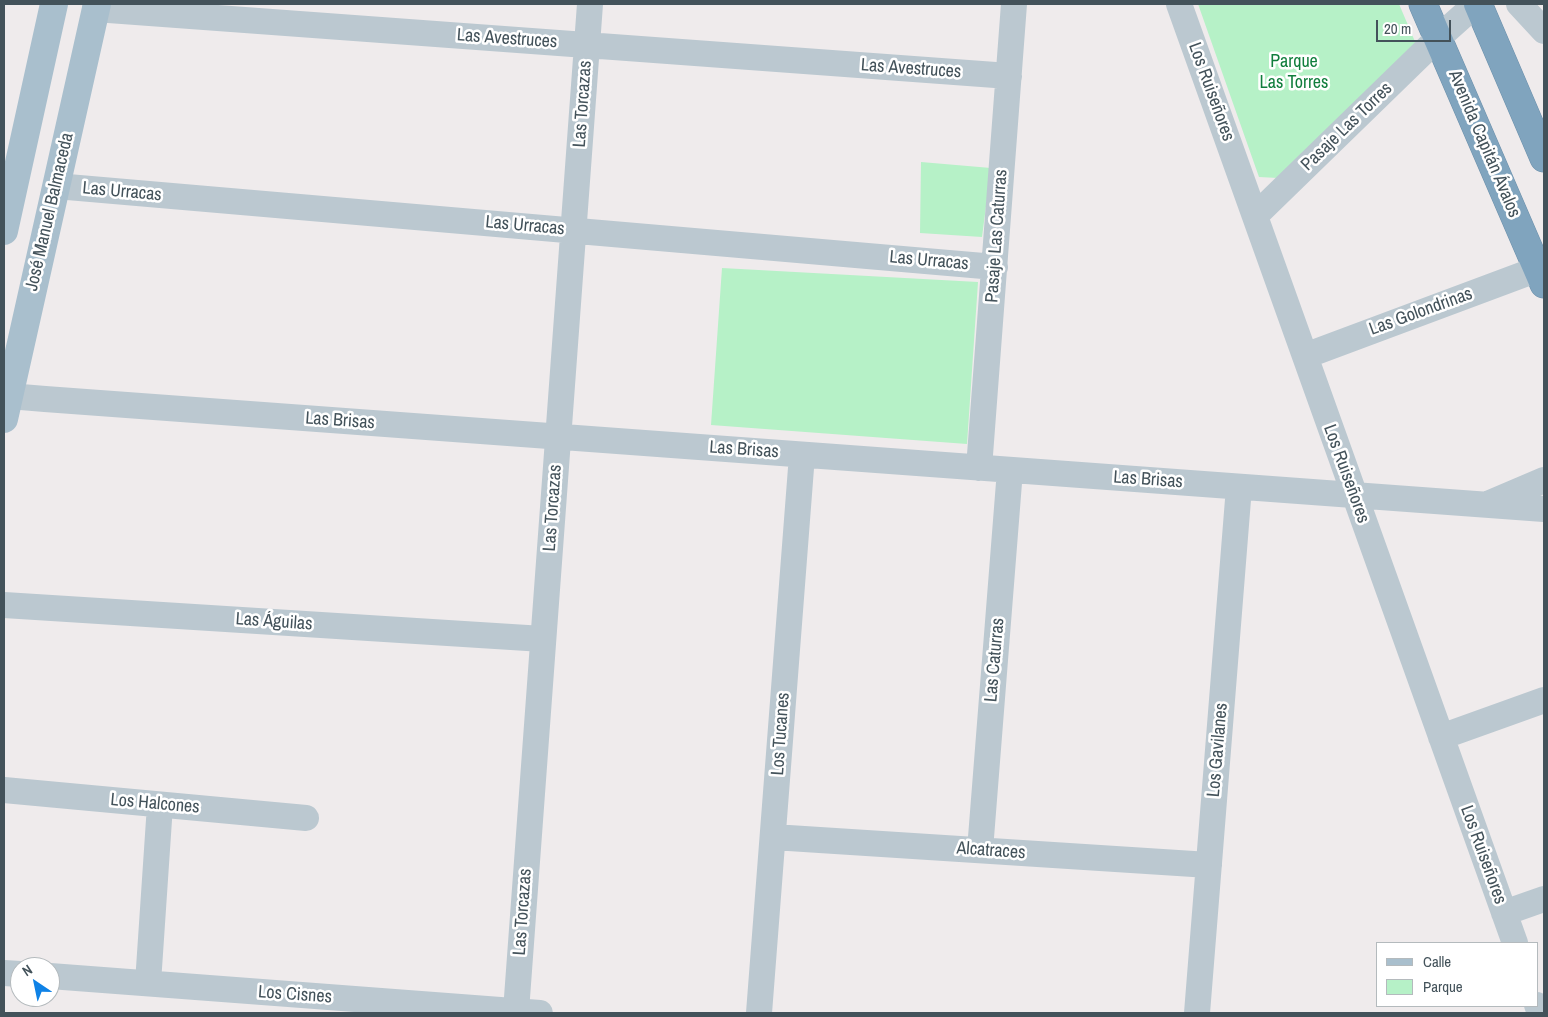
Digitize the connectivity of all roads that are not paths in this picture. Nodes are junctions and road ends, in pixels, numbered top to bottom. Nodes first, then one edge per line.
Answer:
1 (54, 4) edge
2 (590, 4) edge
3 (1014, 4) edge
4 (1179, 4) edge
5 (1424, 4) edge
6 (1477, 4) edge
7 (1519, 4) edge
8 (96, 6) edge
9 (1544, 31) edge
10 (1438, 38) junction
11 (587, 44) junction
12 (1009, 76) junction
13 (1544, 158) edge
14 (56, 186) junction
15 (1255, 216) junction
16 (573, 230) junction
17 (4, 231) edge
18 (995, 267) junction
19 (1541, 276) edge
20 (1305, 356) junction
21 (5, 405) edge
22 (558, 436) junction
23 (802, 455) junction
24 (980, 468) junction
25 (1010, 470) junction
26 (1544, 480) edge
27 (1239, 487) junction
28 (1354, 495) junction
29 (1484, 505) junction
30 (1544, 509) edge
31 (4, 605) edge
32 (543, 639) junction
33 (1544, 700) edge
34 (1441, 737) junction
35 (4, 790) edge
36 (160, 805) junction
37 (306, 818) dead end
38 (773, 837) junction
39 (980, 850) junction
40 (1209, 865) junction
41 (1544, 899) edge
42 (1504, 913) junction
43 (1515, 942) edge
44 (60, 977) edge
45 (148, 984) junction
46 (528, 1012) edge
47 (759, 1013) edge
48 (1197, 1013) edge

1 - 17 main road
2 - 11 street, Las Torcazas
3 - 12 street, Pasaje Las Caturras
4 - 15 street, Los Ruiseñores
5 - 10 highway, Avenida Capitán Ávalos
6 - 10 street, Pasaje Las Torres
6 - 13 highway
7 - 9 street
8 - 11 street, Las Avestruces
8 - 14 main road, José Manuel Balmaceda
10 - 15 street, Pasaje Las Torres
10 - 19 highway, Avenida Capitán Ávalos
11 - 12 street, Las Avestruces
11 - 16 street, Las Torcazas
12 - 18 street, Pasaje Las Caturras
14 - 16 street, Las Urracas
14 - 21 main road, José Manuel Balmaceda
15 - 20 street, Los Ruiseñores
16 - 18 street, Las Urracas
16 - 22 street, Las Torcazas
18 - 24 street, Pasaje Las Caturras
19 - 20 street, Las Golondrinas
20 - 28 street, Los Ruiseñores
21 - 22 street, Las Brisas
22 - 23 street, Las Brisas
22 - 32 street, Las Torcazas
23 - 24 street, Las Brisas
23 - 38 street, Los Tucanes
24 - 25 street, Las Brisas
25 - 27 street, Las Brisas
25 - 39 street, Las Caturras
26 - 29 street, Las Brisas
27 - 28 street, Las Brisas
27 - 40 street, Los Gavilanes
28 - 29 street, Las Brisas
28 - 34 street, Los Ruiseñores
29 - 30 street, Las Brisas
31 - 32 street, Las Águilas
32 - 46 street, Las Torcazas
33 - 34 street
34 - 42 street, Los Ruiseñores
35 - 36 street, Los Halcones
36 - 37 street, Los Halcones
36 - 45 street
38 - 39 street, Alcatraces
38 - 47 street, Los Tucanes
39 - 40 street, Alcatraces
40 - 48 street, Los Gavilanes
41 - 42 street
42 - 43 street, Los Ruiseñores
44 - 45 street, Los Cisnes
45 - 46 street, Los Cisnes

